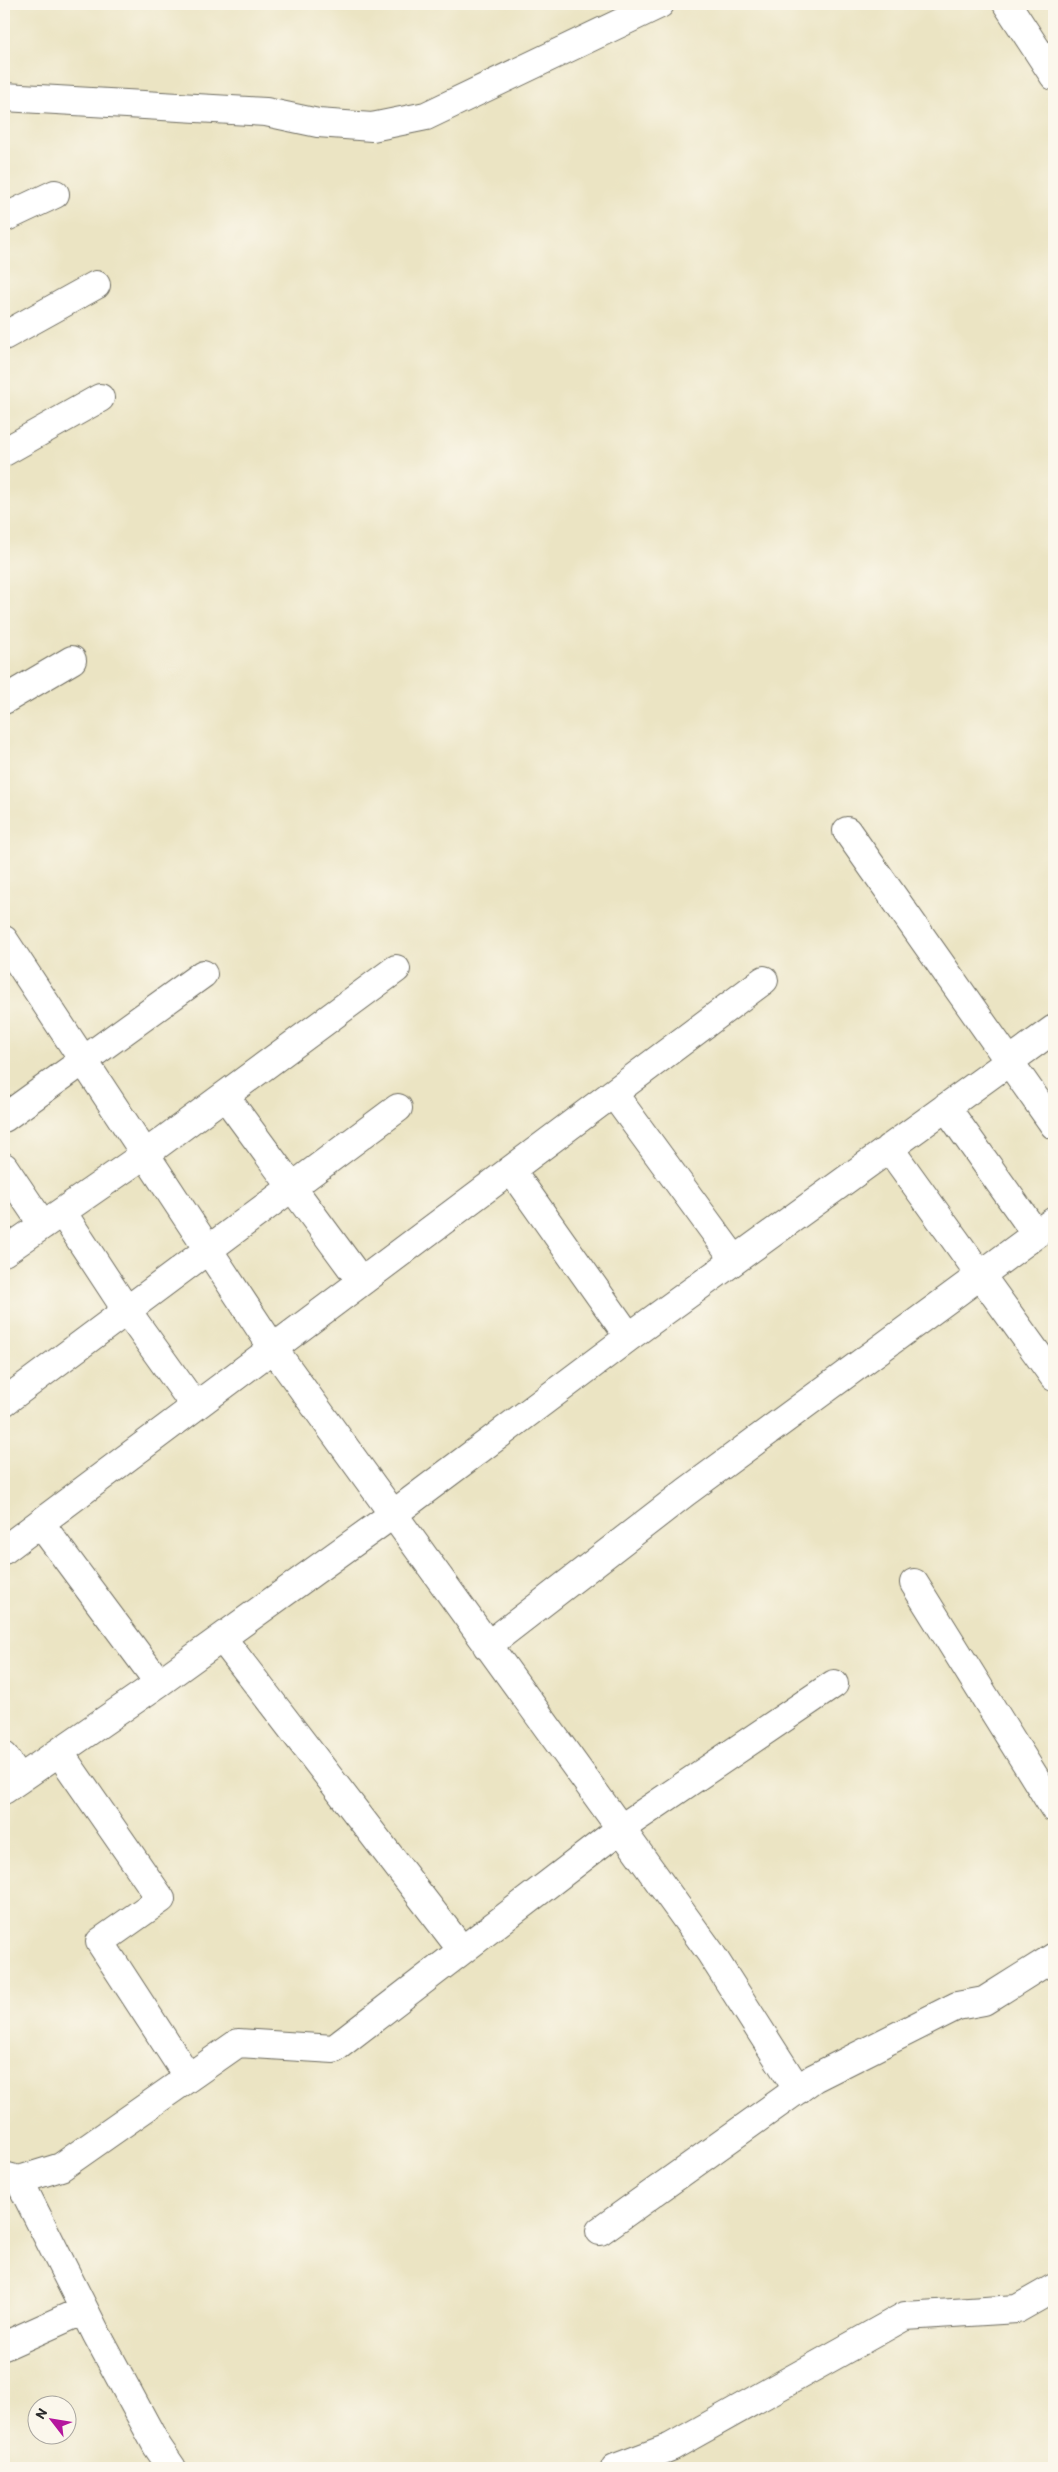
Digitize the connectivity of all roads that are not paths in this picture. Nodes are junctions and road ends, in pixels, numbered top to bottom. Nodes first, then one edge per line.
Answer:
1 (660, 4) edge
2 (1007, 4) edge
3 (1054, 76) edge
4 (4, 97) edge
5 (55, 194) dead end
6 (4, 218) edge
7 (96, 285) dead end
8 (4, 336) edge
9 (100, 398) dead end
10 (4, 452) edge
11 (72, 660) dead end
12 (4, 700) edge
13 (847, 831) dead end
14 (4, 940) edge
15 (396, 969) dead end
16 (202, 974) dead end
17 (764, 980) dead end
18 (1054, 1029) edge
19 (83, 1061) junction
20 (1008, 1062) junction
21 (613, 1093) junction
22 (225, 1096) junction
23 (946, 1107) junction
24 (398, 1108) dead end
25 (4, 1118) edge
26 (1054, 1125) edge
27 (889, 1148) junction
28 (144, 1155) junction
29 (4, 1167) edge
30 (511, 1170) junction
31 (292, 1188) junction
32 (53, 1218) junction
33 (1045, 1228) edge
34 (207, 1251) junction
35 (4, 1252) edge
36 (735, 1260) junction
37 (981, 1275) junction
38 (361, 1281) junction
39 (127, 1311) junction
40 (629, 1337) junction
41 (273, 1348) junction
42 (1054, 1377) edge
43 (4, 1402) edge
44 (195, 1406) junction
45 (392, 1515) junction
46 (40, 1523) junction
47 (4, 1550) edge
48 (914, 1583) dead end
49 (222, 1638) junction
50 (487, 1646) junction
51 (159, 1683) junction
52 (834, 1684) dead end
53 (59, 1752) junction
54 (4, 1756) edge
55 (12, 1784) edge
56 (1054, 1808) edge
57 (620, 1829) junction
58 (462, 1950) junction
59 (1054, 1957) edge
60 (188, 2077) junction
61 (798, 2090) junction
62 (11, 2178) edge
63 (600, 2231) dead end
64 (1054, 2288) edge
65 (84, 2310) junction
66 (4, 2346) edge
67 (172, 2468) edge
68 (615, 2468) edge

1 - 4 street
2 - 3 street
5 - 6 street
7 - 8 street
9 - 10 street
11 - 12 street
13 - 20 street
14 - 19 street
15 - 22 street
16 - 19 street
17 - 21 street
18 - 20 street
19 - 25 street
19 - 28 street
20 - 23 street
20 - 26 street
21 - 30 street
21 - 36 street
22 - 28 street
22 - 31 street
23 - 27 street
23 - 33 street
24 - 31 street
27 - 36 street
27 - 37 street
28 - 32 street
28 - 34 street
29 - 32 street
30 - 38 street
30 - 40 street
31 - 34 street
31 - 38 street
32 - 35 street
32 - 39 street
33 - 37 street
34 - 39 street
34 - 41 street
36 - 40 street
37 - 42 street
37 - 50 street
38 - 41 street
39 - 43 street
39 - 44 street
40 - 45 street
41 - 44 street
41 - 45 street
44 - 46 street
45 - 49 street
45 - 50 street
46 - 47 street
46 - 51 street
48 - 56 street
49 - 51 street
49 - 58 street
50 - 57 street
51 - 53 street
52 - 57 street
53 - 55 street
53 - 60 street
54 - 55 street
57 - 58 street
57 - 61 street
58 - 60 street
59 - 61 street
60 - 62 street
61 - 63 street
62 - 65 street
64 - 68 street
65 - 66 street
65 - 67 street

